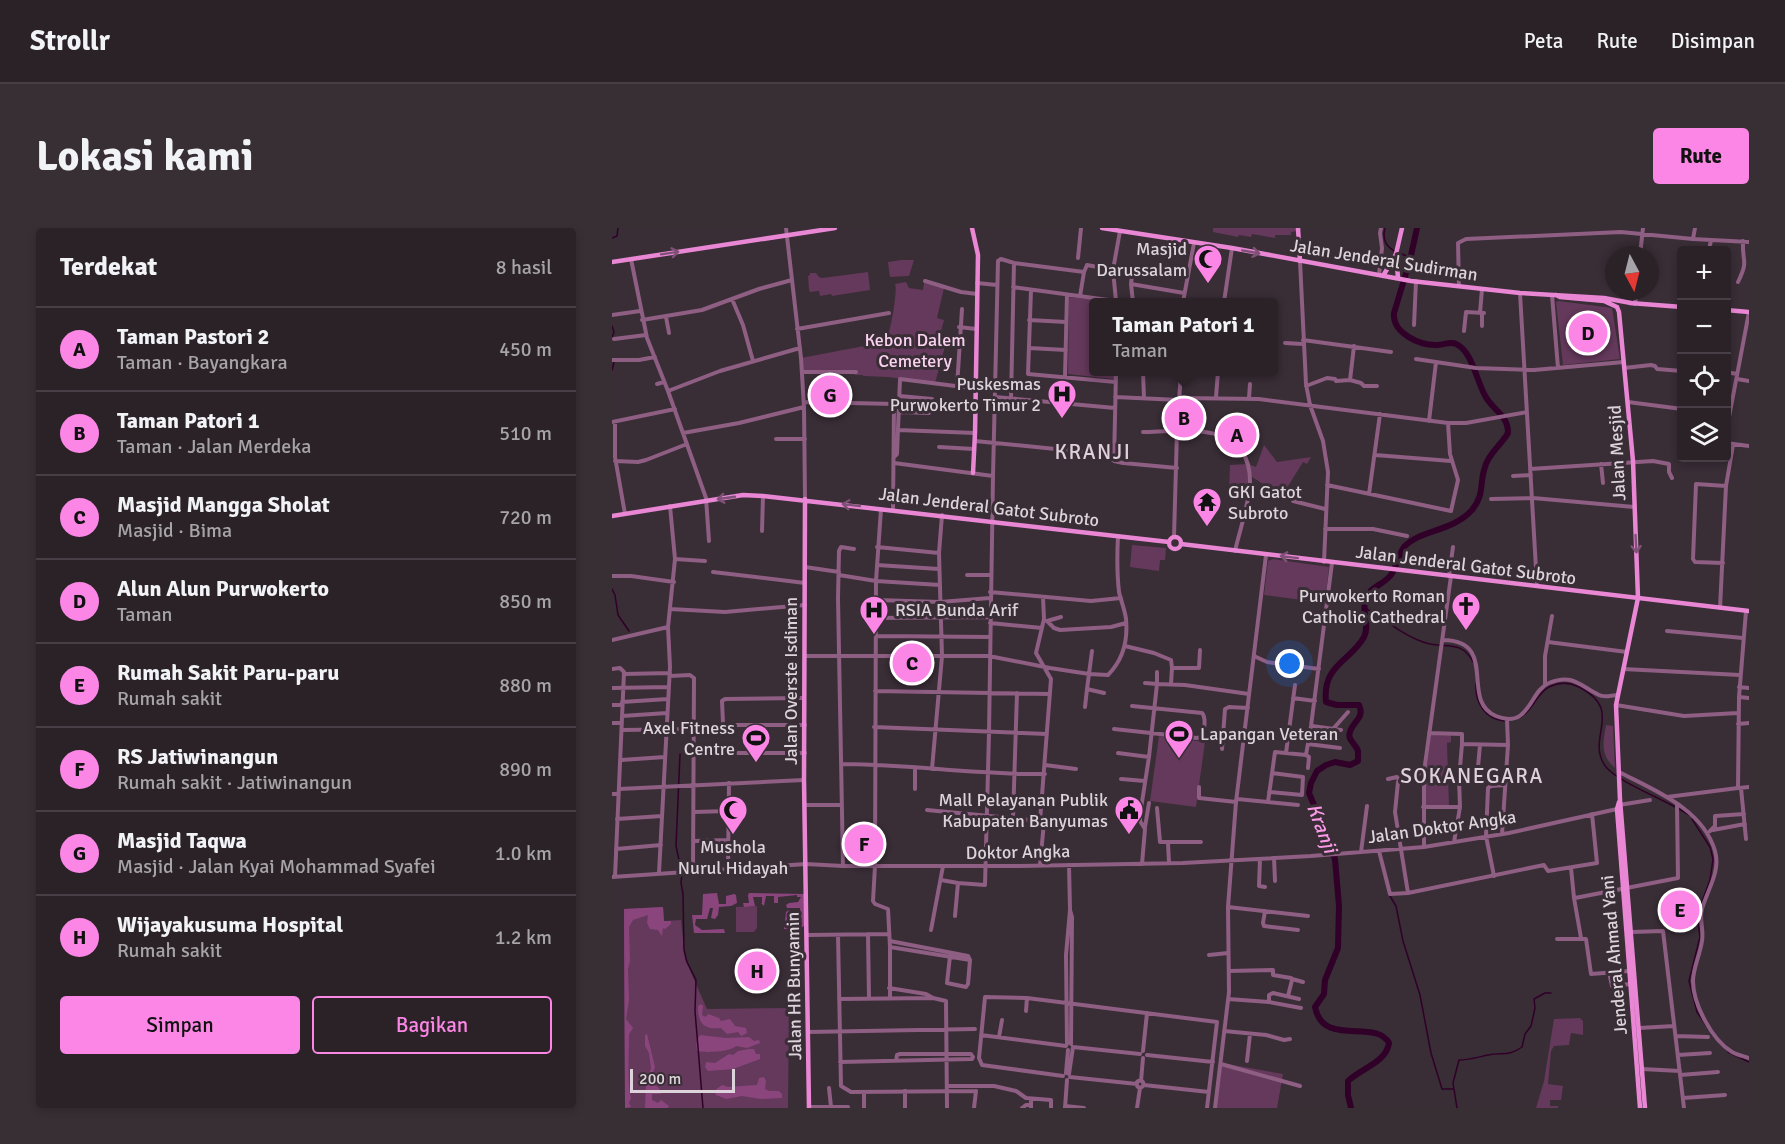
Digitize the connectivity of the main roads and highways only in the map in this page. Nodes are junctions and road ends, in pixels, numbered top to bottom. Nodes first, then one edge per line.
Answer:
1 (835, 228) edge
2 (972, 228) edge
3 (1102, 228) edge
4 (1298, 228) edge
5 (1402, 228) edge
6 (1396, 252) junction
7 (1300, 261) junction
8 (612, 262) edge
9 (1381, 275) junction
10 (1399, 278) junction
11 (1554, 295) junction
12 (1632, 303) junction
13 (1677, 307) edge
14 (1618, 309) junction
15 (1731, 310) edge
16 (1749, 312) edge
17 (973, 473) road end
18 (805, 499) junction
19 (612, 516) edge
20 (1169, 542) junction
21 (1181, 544) junction
22 (1638, 598) junction
23 (1748, 611) edge
24 (1618, 695) joint
25 (806, 864) joint
26 (1625, 889) junction
27 (1630, 943) junction
28 (1633, 991) junction
29 (809, 1108) edge
30 (1640, 1108) edge
31 (1645, 1108) edge

8 -> 1 main road
2 - 17 main road
3 -> 7 main road, Jalan Jenderal Sudirman
4 - 7 main road
5 - 6 main road
6 - 9 main road
6 - 10 main road
7 - 9 main road, Jalan Jenderal Sudirman
9 - 10 main road, Jalan Jenderal Sudirman
10 - 11 main road, Jalan Jenderal Sudirman
11 - 12 main road, Jalan Jenderal Sudirman
11 - 14 main road, Jalan Jenderal Sudirman
12 - 13 main road
12 - 14 main road
14 -> 22 main road, Jalan Mesjid
15 - 16 main road
18 -> 19 main road, Jalan Jenderal Gatot Subroto
20 -> 18 main road, Jalan Jenderal Gatot Subroto
18 - 25 main road, Jalan Overste Isdiman
20 - 21 main road
20 - 21 main road
22 -> 21 main road, Jalan Jenderal Gatot Subroto
22 - 23 main road, Jalan Jenderal Gatot Subroto
22 - 24 main road, Jalan Mesjid
24 - 26 main road, Jenderal Ahmad Yani
25 - 29 main road, Jalan HR Bunyamin
26 - 27 main road, Jenderal Ahmad Yani
26 - 27 main road, Jenderal Ahmad Yani
27 - 28 main road, Jenderal Ahmad Yani
27 - 28 main road, Jenderal Ahmad Yani
28 - 30 main road, Jenderal Ahmad Yani
28 - 31 main road, Jenderal Ahmad Yani

